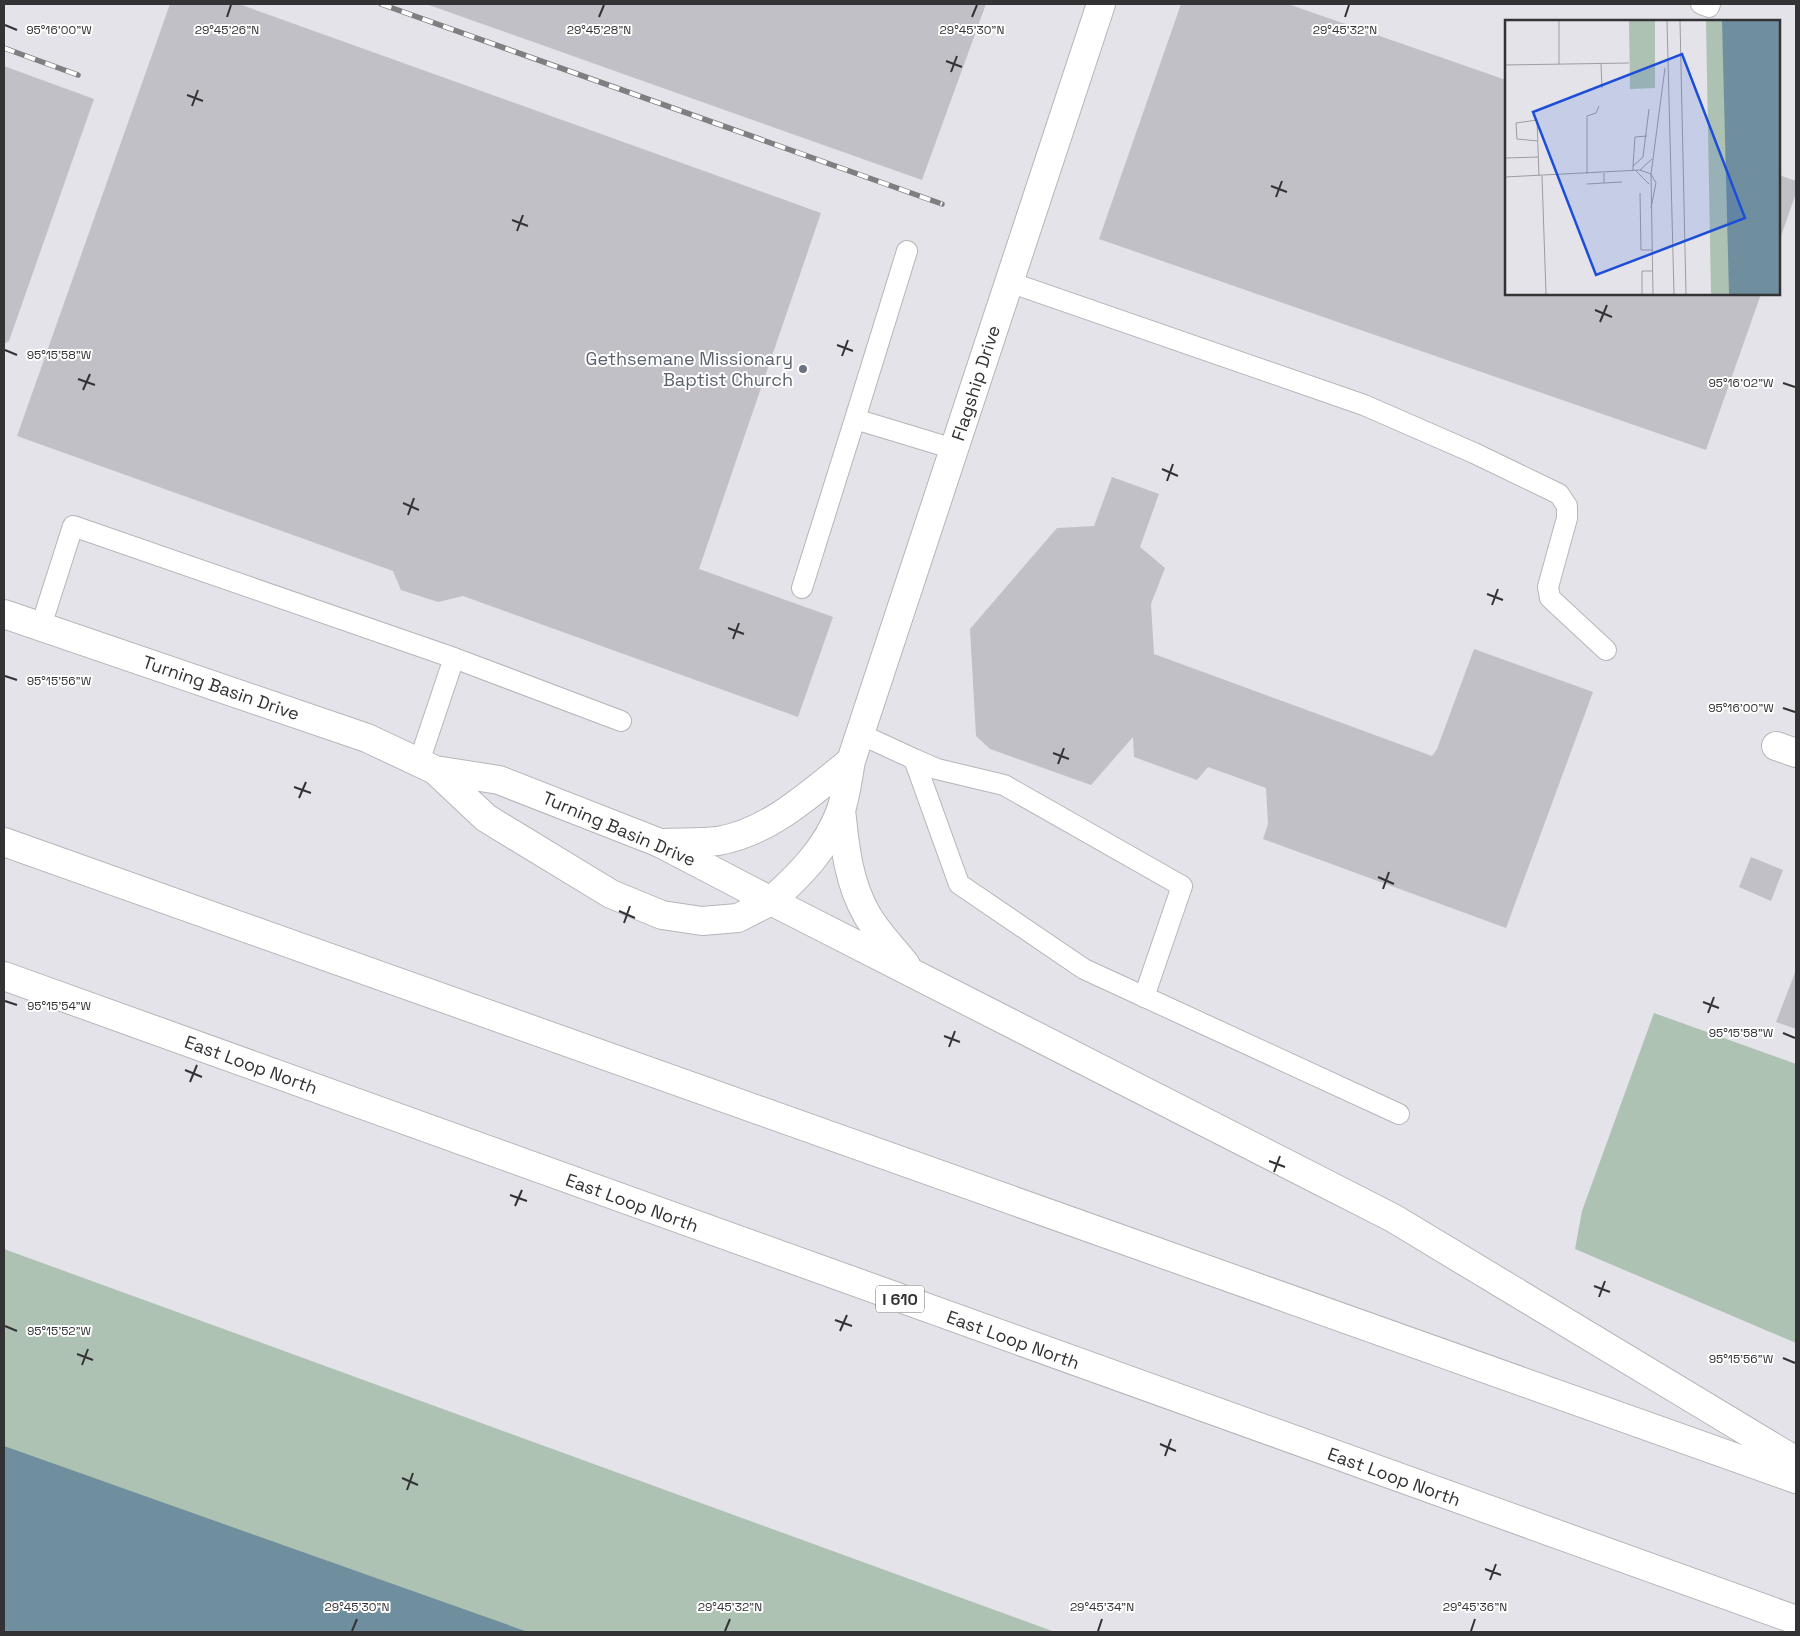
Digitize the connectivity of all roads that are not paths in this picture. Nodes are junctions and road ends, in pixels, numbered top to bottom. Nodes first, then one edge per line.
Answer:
1 (1101, 4) edge
2 (1701, 4) edge
3 (1710, 4) edge
4 (907, 251) dead end
5 (1009, 282) junction
6 (856, 419) junction
7 (954, 449) junction
8 (802, 588) dead end
9 (4, 614) edge
10 (41, 626) junction
11 (1606, 650) dead end
12 (454, 658) junction
13 (622, 721) dead end
14 (860, 734) junction
15 (914, 759) junction
16 (851, 761) junction
17 (427, 766) junction
18 (841, 810) junction
19 (4, 842) edge
20 (660, 843) junction
21 (771, 901) junction
22 (912, 972) junction
23 (4, 976) edge
24 (1144, 997) junction
25 (1399, 1114) dead end
26 (1796, 1461) edge
27 (1796, 1479) edge
28 (1796, 1620) edge

1 - 5 main road, Flagship Drive
2 - 3 lane
4 - 6 lane
5 - 7 main road, Flagship Drive
5 - 11 lane
6 - 7 lane
6 - 8 lane
7 - 14 main road, Flagship Drive
9 - 10 main road, Turning Basin Drive
10 - 12 lane
10 - 17 main road, Turning Basin Drive
12 - 13 lane
12 - 17 lane
14 - 15 lane
14 - 16 main road, Flagship Drive
15 - 24 lane
15 - 24 lane
16 - 18 main road, Flagship Drive
16 - 20 main road
17 - 20 main road, Turning Basin Drive
17 - 21 main road, Turning Basin Drive
18 - 21 main road, Flagship Drive
18 - 22 main road
19 - 27 main road
20 - 21 main road, Turning Basin Drive
21 - 22 main road
22 - 26 main road
23 - 28 main road, East Loop North / I 610
24 - 25 lane

